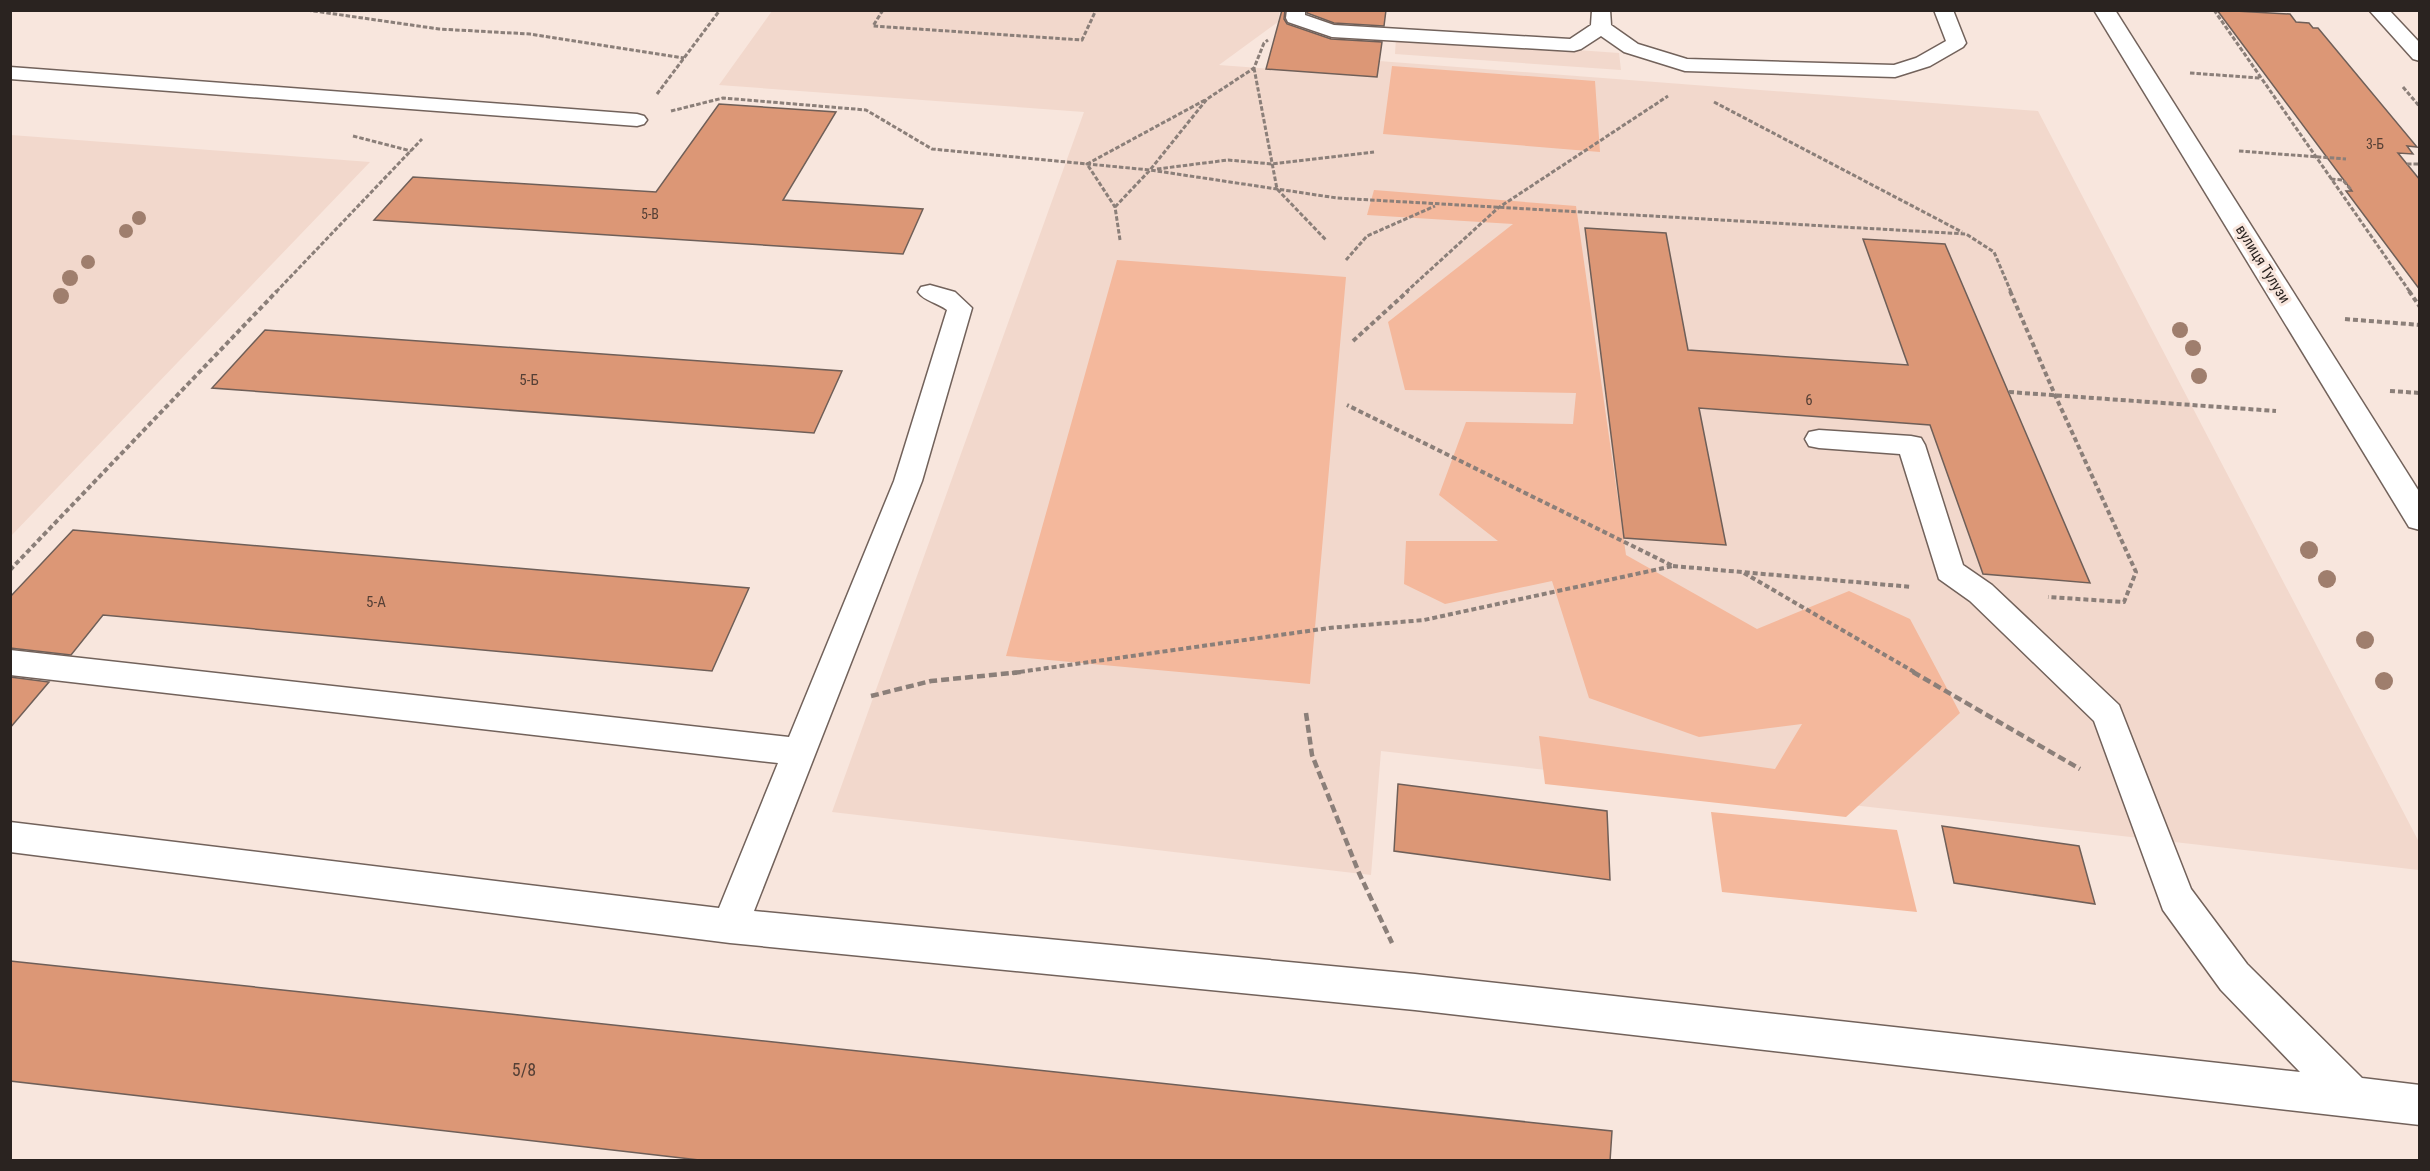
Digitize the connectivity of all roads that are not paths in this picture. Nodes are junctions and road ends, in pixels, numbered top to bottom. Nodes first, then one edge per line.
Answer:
1 (1942, 10) edge
2 (2104, 10) edge
3 (2378, 10) edge
4 (1296, 14) edge
5 (1601, 19) edge
6 (2420, 55) edge
7 (10, 73) edge
8 (637, 120) road end
9 (930, 292) dead end
10 (1819, 439) dead end
11 (2420, 519) edge
12 (10, 662) edge
13 (800, 752) junction
14 (10, 837) edge
15 (730, 926) junction
16 (2352, 1098) junction
17 (2420, 1105) edge

1 - 5 lane
2 - 11 street, вулиця Тулузи
3 - 6 lane
4 - 5 lane
7 - 8 lane
9 - 13 lane
10 - 16 lane
12 - 13 lane
13 - 15 lane
14 - 15 lane
15 - 16 lane
16 - 17 lane

